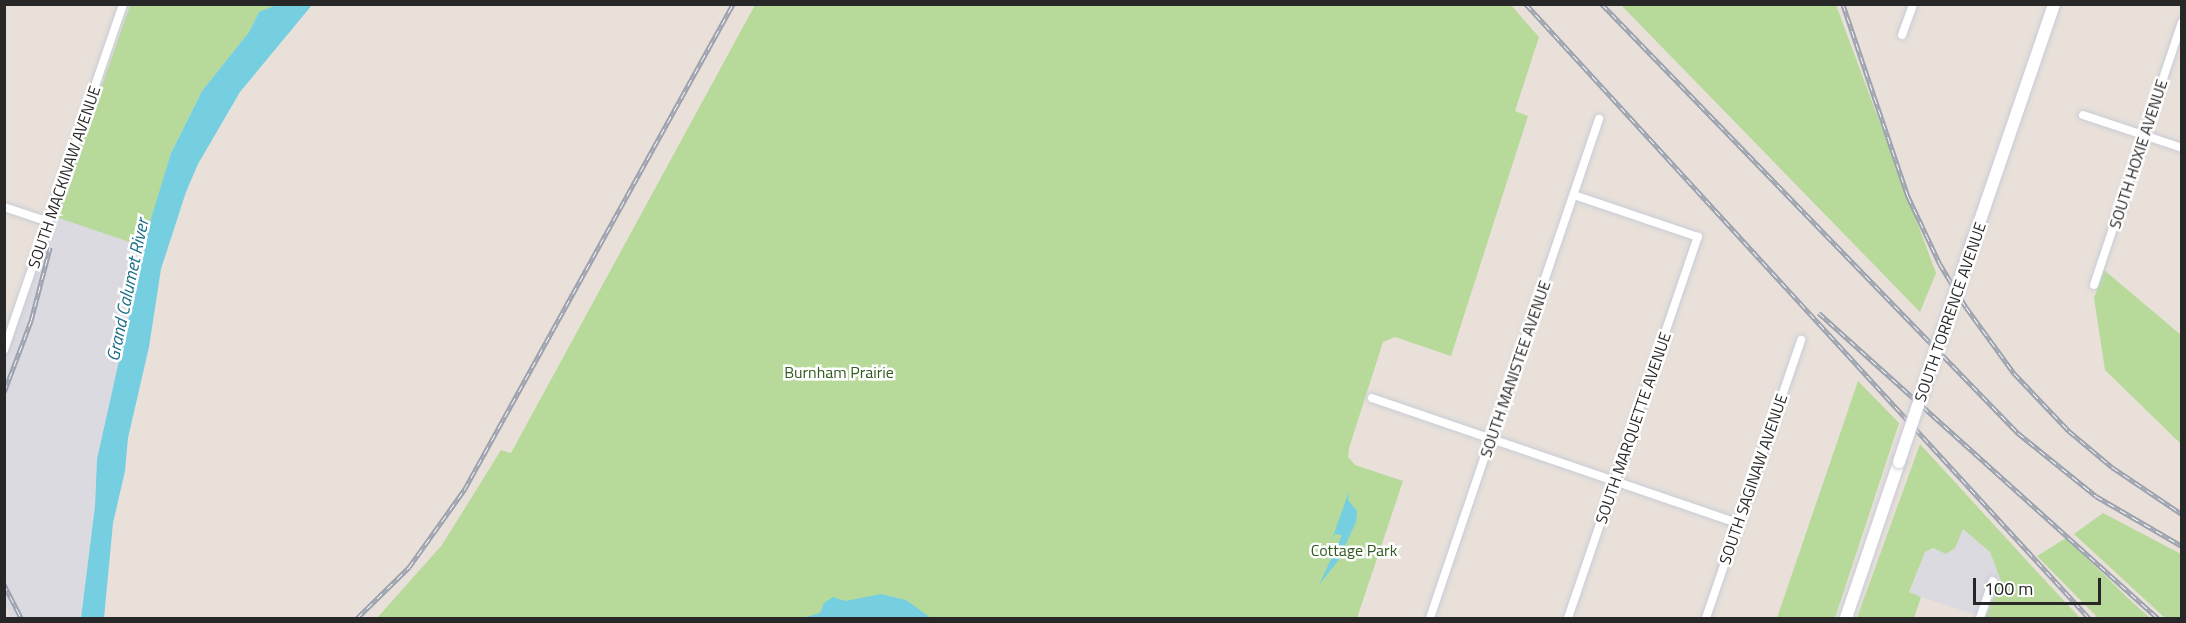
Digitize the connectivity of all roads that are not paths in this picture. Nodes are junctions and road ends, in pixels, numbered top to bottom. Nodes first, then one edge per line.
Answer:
1 (123, 4) edge
2 (1913, 4) edge
3 (2054, 4) edge
4 (2181, 22) edge
5 (1902, 35) dead end
6 (2083, 115) dead end
7 (1599, 119) dead end
8 (2144, 135) junction
9 (2181, 148) edge
10 (1574, 195) junction
11 (4, 207) edge
12 (49, 222) junction
13 (2094, 285) dead end
14 (1801, 340) dead end
15 (4, 350) edge
16 (1372, 398) dead end
17 (1491, 439) junction
18 (1615, 481) junction
19 (1738, 523) junction
20 (1993, 581) dead end
21 (1430, 618) edge
22 (1568, 618) edge
23 (1706, 618) edge
24 (1846, 618) edge
25 (1980, 618) edge

1 - 12 street, SOUTH MACKINAW AVENUE
2 - 5 street
3 - 24 main road, SOUTH TORRENCE AVENUE, bridge
4 - 8 street, SOUTH HOXIE AVENUE
6 - 8 street
7 - 10 street, SOUTH MANISTEE AVENUE
8 - 9 street
8 - 13 street, SOUTH HOXIE AVENUE
10 - 17 street, SOUTH MANISTEE AVENUE
10 - 18 street, SOUTH MARQUETTE AVENUE
11 - 12 street
12 - 15 street, SOUTH MACKINAW AVENUE
14 - 19 street, SOUTH SAGINAW AVENUE
16 - 17 street
17 - 18 street
17 - 21 street, SOUTH MANISTEE AVENUE
18 - 19 street
18 - 22 street, SOUTH MARQUETTE AVENUE
19 - 23 street, SOUTH SAGINAW AVENUE
20 - 25 street

